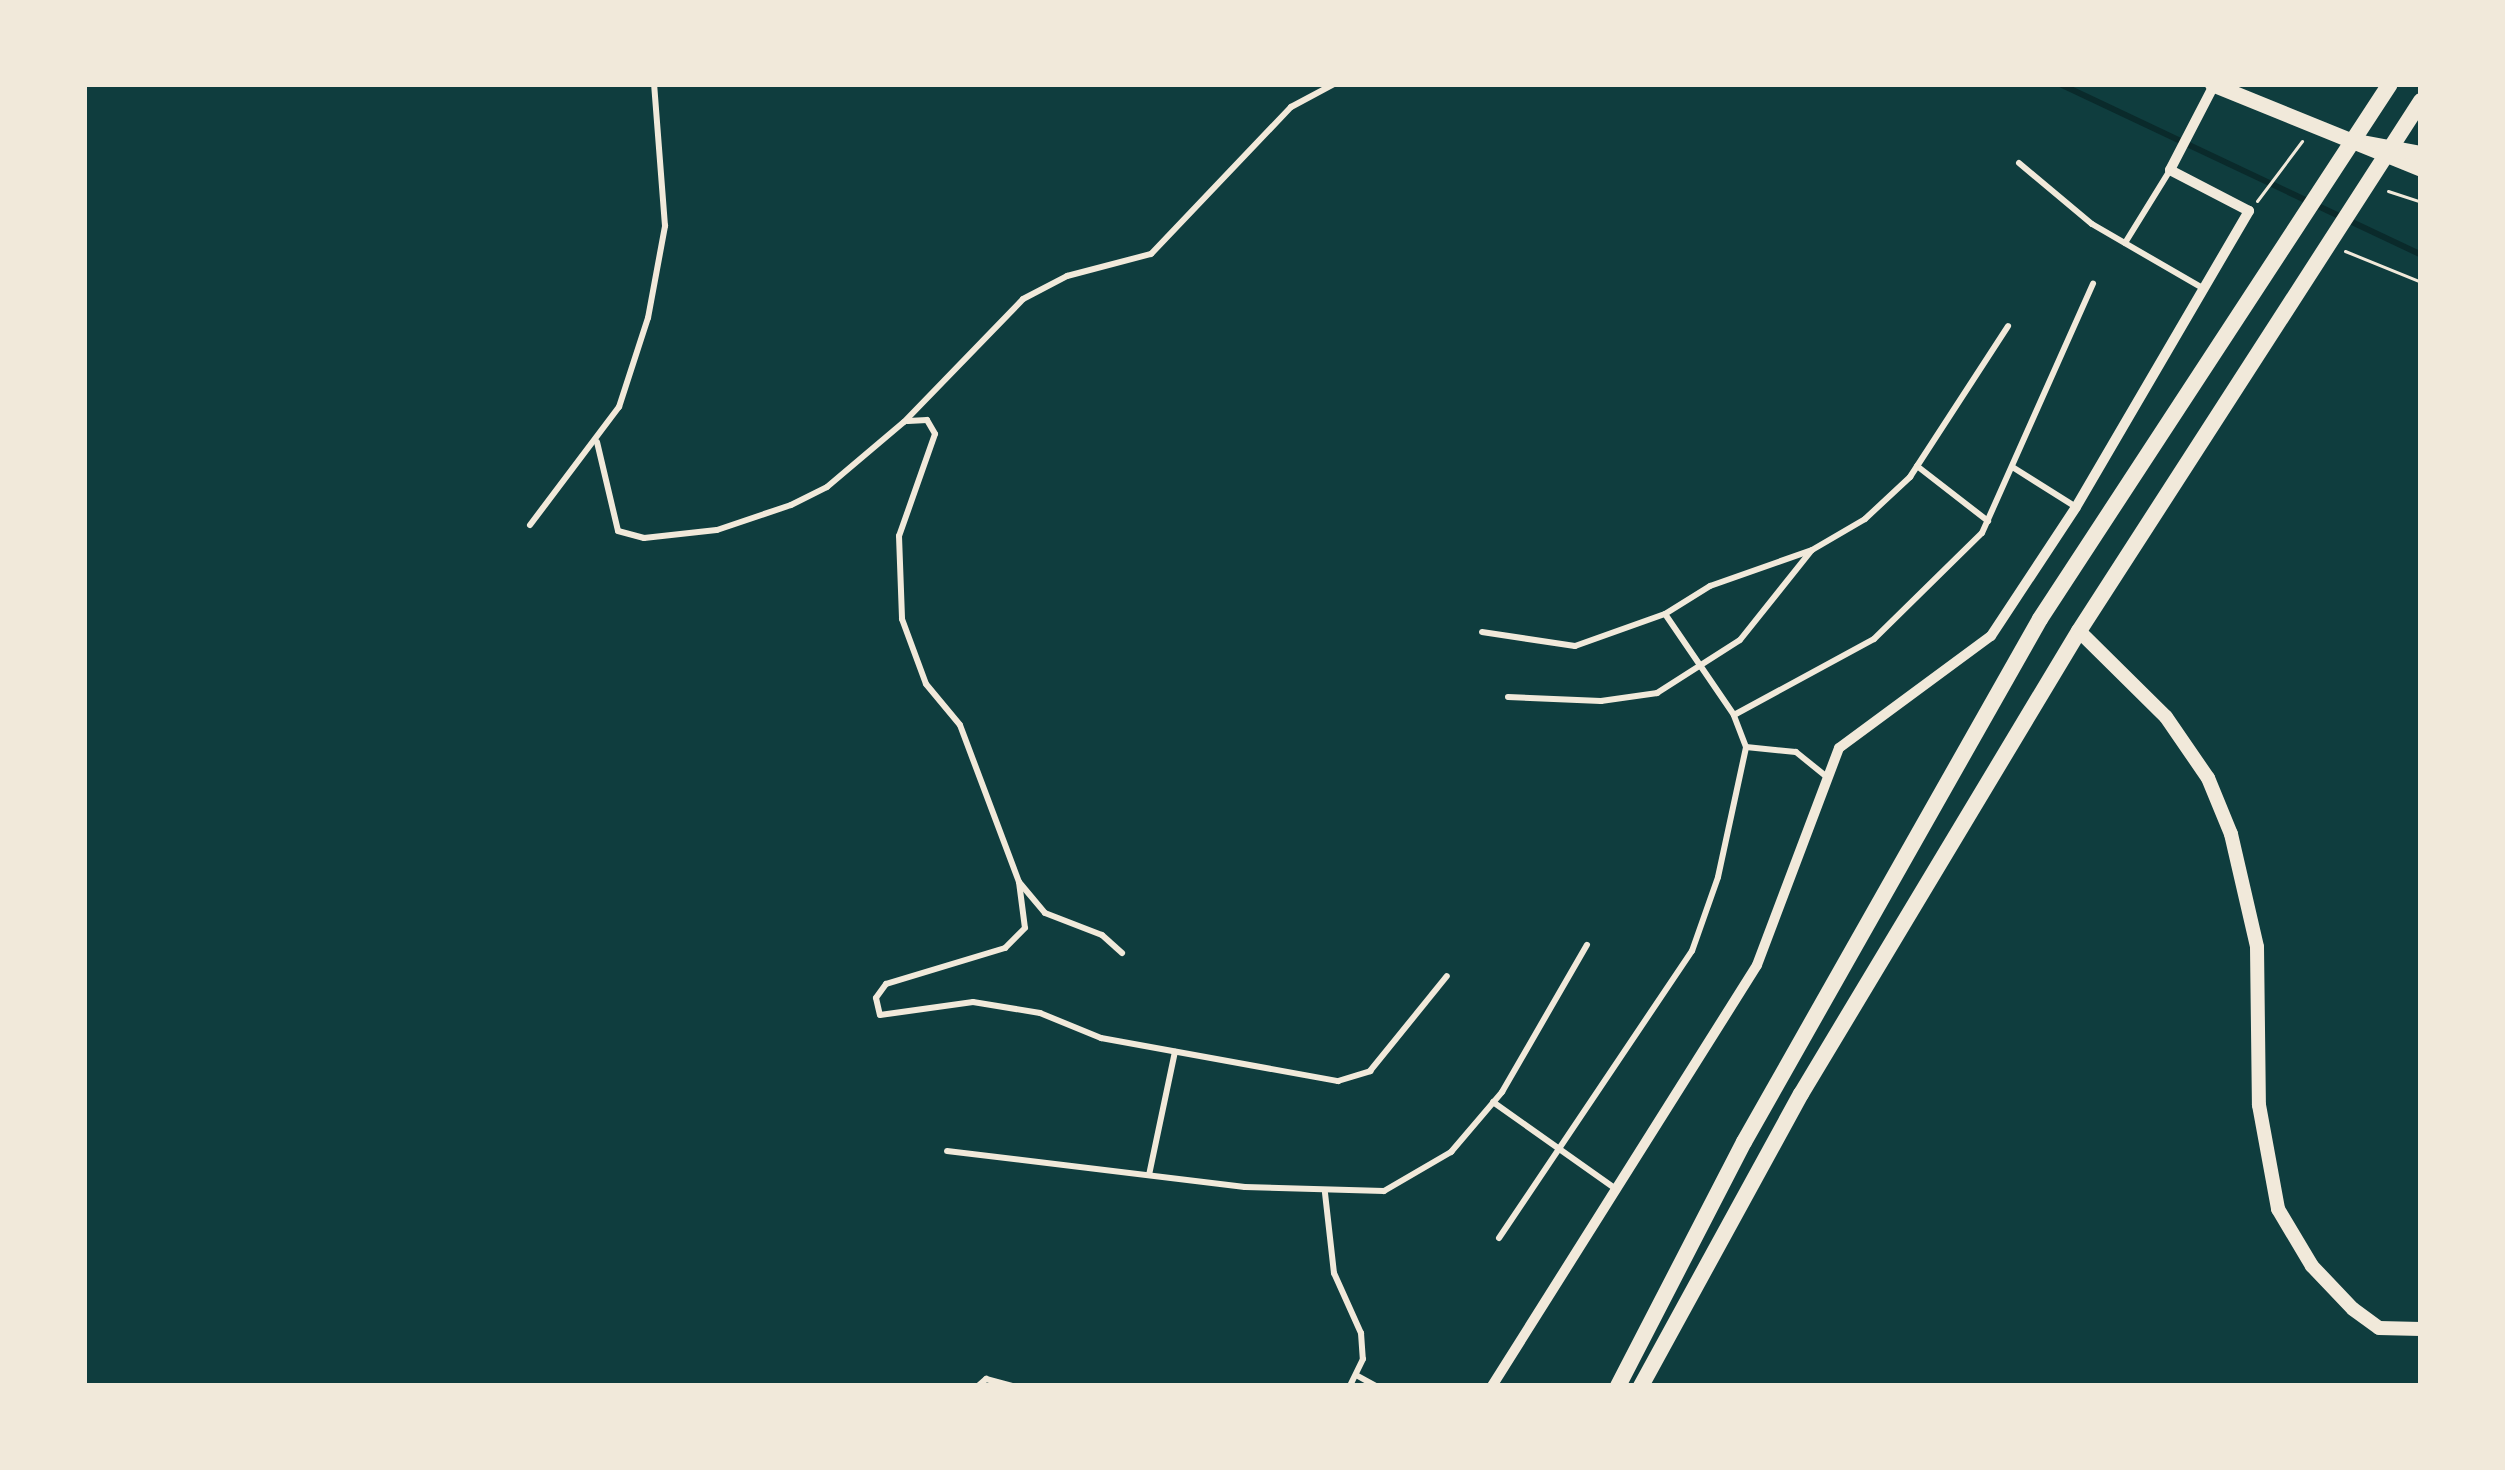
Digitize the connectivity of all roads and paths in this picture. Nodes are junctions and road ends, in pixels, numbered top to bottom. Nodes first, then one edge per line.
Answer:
1 (654, 84) edge
2 (1334, 84) edge
3 (2213, 84) edge
4 (2390, 84) edge
5 (2421, 101) edge
6 (2314, 125) junction
7 (2353, 142) junction
8 (2389, 151) junction
9 (2421, 153) edge
10 (2019, 163) dead end
11 (2170, 170) junction
12 (2421, 170) edge
13 (2367, 185) junction
14 (2421, 202) edge
15 (2249, 212) junction
16 (2125, 243) junction
17 (2093, 284) dead end
18 (2204, 289) junction
19 (2008, 326) dead end
20 (904, 422) junction
21 (597, 442) junction
22 (1917, 466) junction
23 (2014, 468) junction
24 (2076, 507) junction
25 (1988, 521) junction
26 (530, 525) dead end
27 (1812, 550) junction
28 (1665, 614) junction
29 (1483, 632) dead end
30 (2079, 632) junction
31 (1703, 669) junction
32 (1508, 697) dead end
33 (1734, 715) junction
34 (1746, 747) junction
35 (1826, 776) junction
36 (1019, 881) junction
37 (1587, 945) dead end
38 (1122, 953) dead end
39 (1447, 976) dead end
40 (1175, 1052) junction
41 (1493, 1102) junction
42 (1555, 1145) junction
43 (947, 1150) dead end
44 (1149, 1175) junction
45 (1616, 1189) junction
46 (1325, 1193) junction
47 (1499, 1238) dead end
48 (2421, 1329) edge
49 (1356, 1375) junction
50 (978, 1386) edge
51 (1013, 1386) edge
52 (1350, 1386) edge
53 (1376, 1386) edge
54 (1492, 1386) edge
55 (1618, 1386) edge
56 (1641, 1386) edge

1 - 21 lane
2 - 20 lane
3 - 6 main road
3 - 11 street
4 - 7 main road
5 - 8 main road
6 - 7 main road
6 - 15 path
7 - 8 main road
7 - 55 main road
8 - 9 main road
8 - 12 main road
8 - 13 main road
10 - 16 lane
11 - 15 street
11 - 16 lane
13 - 14 path
13 - 30 main road
15 - 18 street
16 - 18 lane
17 - 23 lane
18 - 24 street
19 - 22 lane
20 - 21 lane
20 - 36 lane
21 - 26 lane
22 - 25 lane
22 - 27 lane
23 - 24 lane
23 - 25 lane
24 - 35 street
25 - 33 lane
27 - 28 lane
27 - 31 lane
28 - 29 lane
28 - 31 lane
30 - 48 street
30 - 56 main road
31 - 32 lane
31 - 33 lane
33 - 34 lane
34 - 35 lane
34 - 42 lane
35 - 45 street
36 - 38 lane
36 - 40 lane
37 - 41 lane
39 - 40 lane
40 - 44 lane
41 - 42 lane
41 - 46 lane
42 - 45 lane
42 - 47 lane
43 - 44 lane
44 - 46 lane
45 - 54 street
46 - 49 lane
49 - 52 lane
49 - 53 lane
50 - 51 lane

